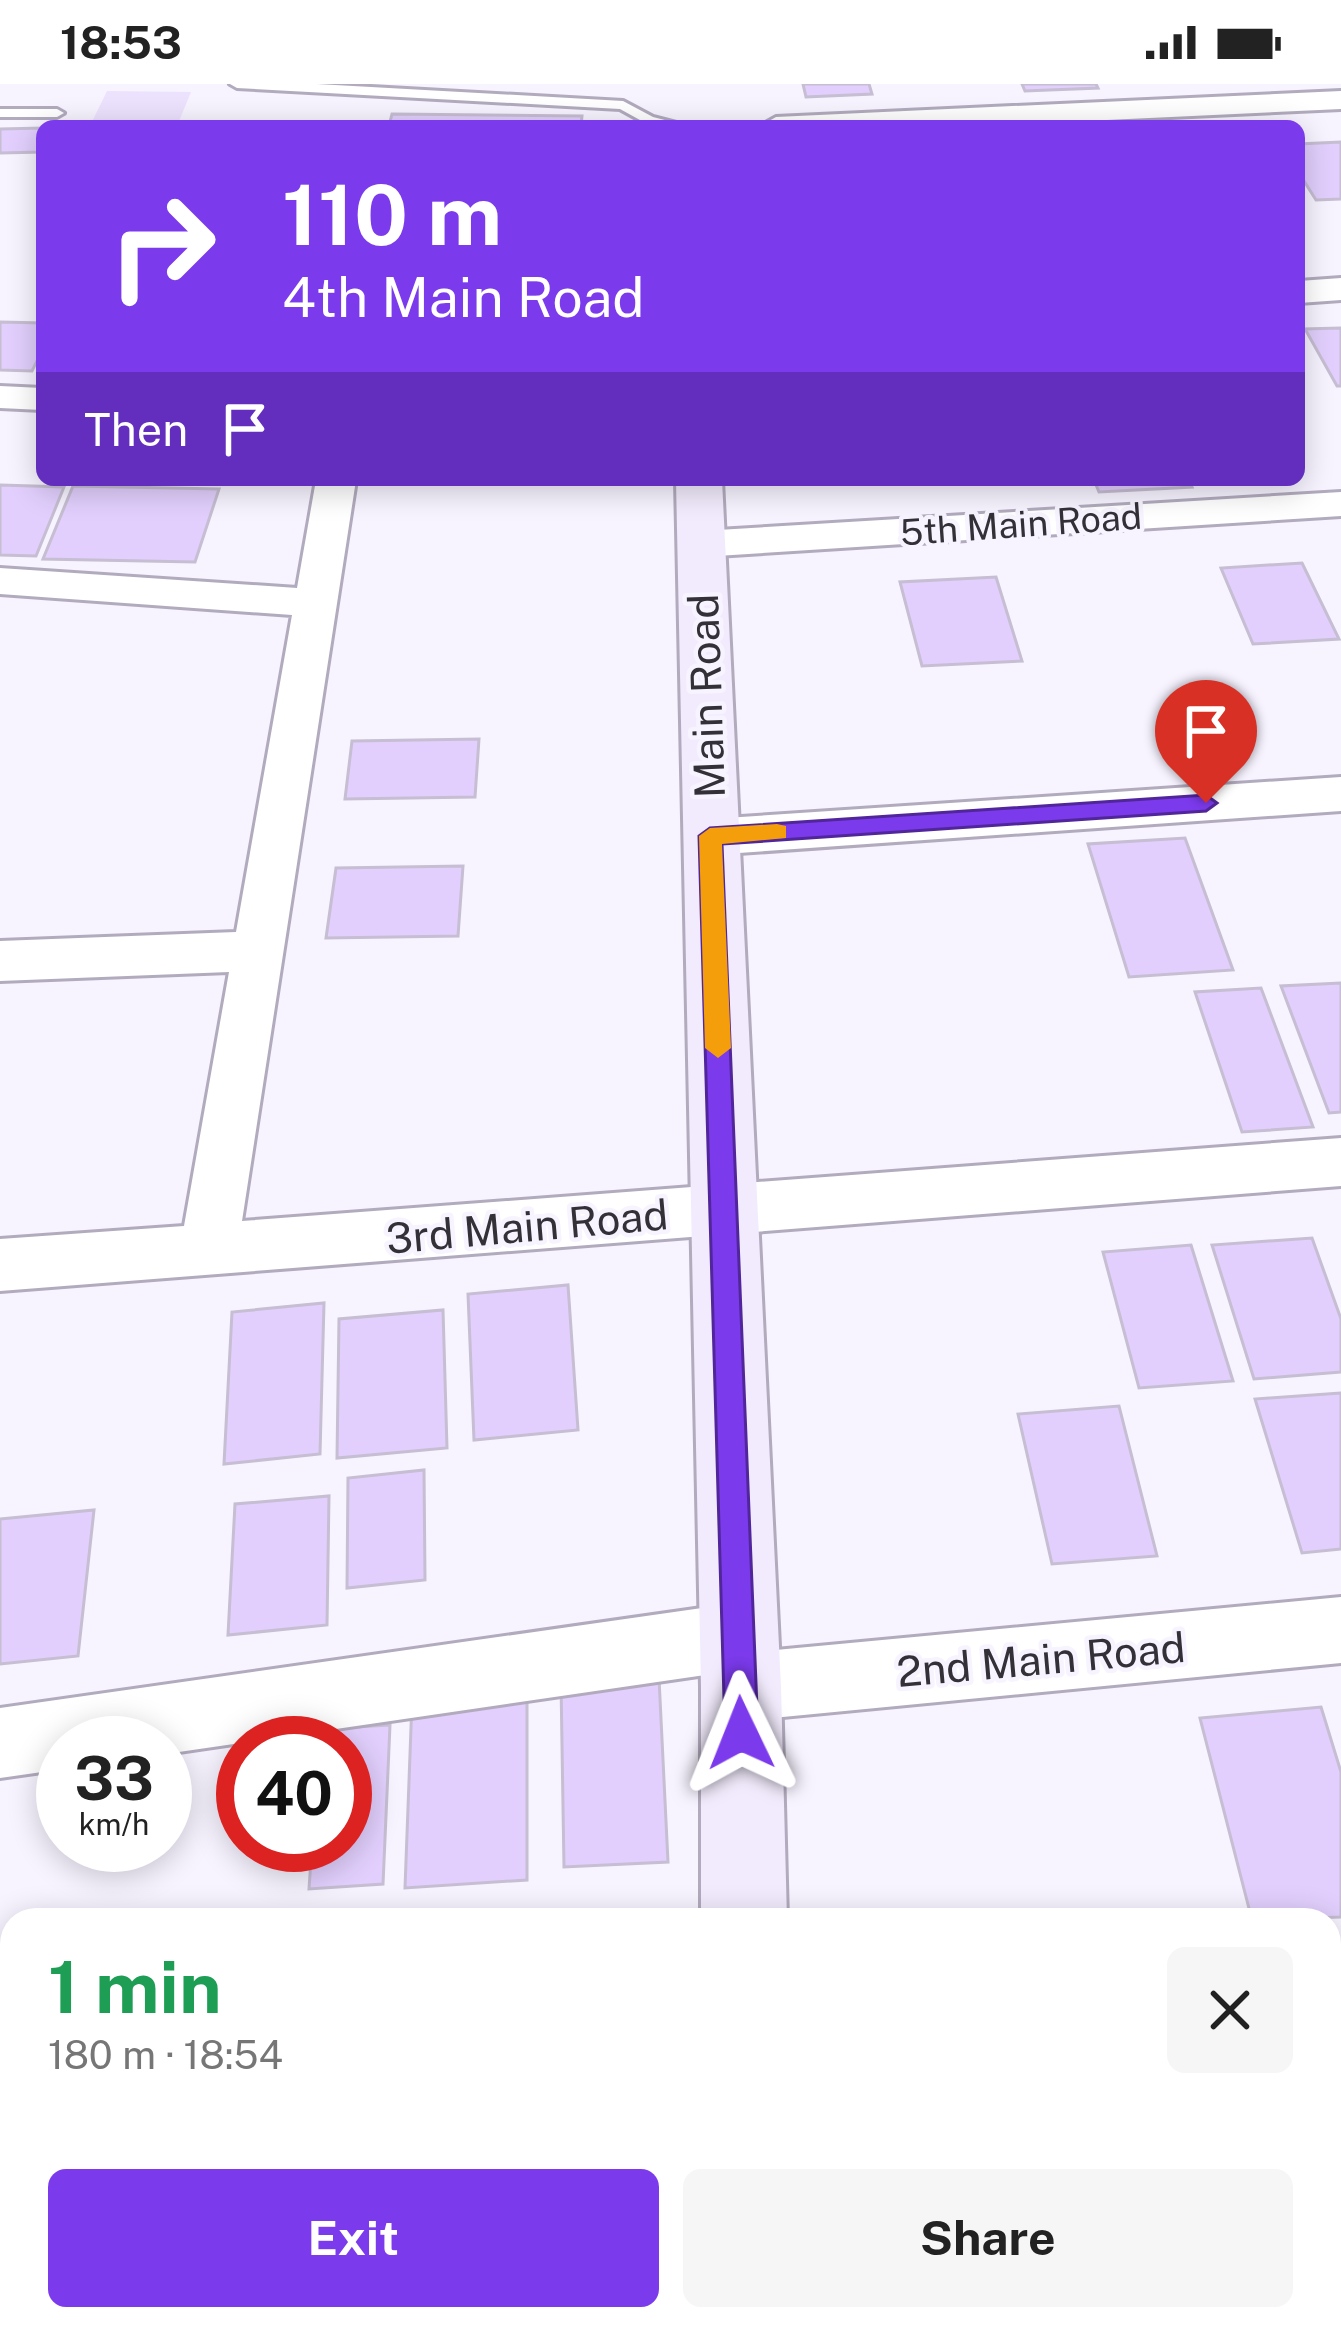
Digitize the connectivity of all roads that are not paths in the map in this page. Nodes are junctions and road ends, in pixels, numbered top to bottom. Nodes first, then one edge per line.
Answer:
1 (237, 84) edge
2 (1341, 100) edge
3 (57, 112) dead end
4 (0, 113) edge
5 (648, 120) edge
6 (906, 120) edge
7 (1341, 121) edge
8 (1305, 123) edge
9 (1341, 289) edge
10 (1305, 292) edge
11 (0, 398) edge
12 (36, 398) edge
13 (335, 486) edge
14 (699, 486) edge
15 (1341, 504) edge
16 (701, 544) junction
17 (0, 581) edge
18 (316, 603) junction
19 (1341, 794) edge
20 (710, 836) junction
21 (258, 952) junction
22 (0, 962) edge
23 (1341, 1162) edge
24 (724, 1210) junction
25 (208, 1252) junction
26 (0, 1265) edge
27 (1341, 1630) edge
28 (739, 1662) junction
29 (0, 1743) edge
30 (744, 1908) edge

1 - 5 lane
2 - 6 street
3 - 4 lane
7 - 8 street
9 - 10 street
11 - 12 street
13 - 18 street
14 - 16 street, Main Road
15 - 16 street, 5th Main Road
16 - 20 street, Main Road
17 - 18 street
18 - 21 street
19 - 20 street
20 - 24 street, Main Road
21 - 22 street
21 - 25 street
23 - 24 street, 3rd Main Road
24 - 25 street, 3rd Main Road
24 - 28 street, Main Road
25 - 26 street, 3rd Main Road
27 - 28 street, 2nd Main Road
28 - 29 street, 2nd Main Road
28 - 30 street, Main Road

